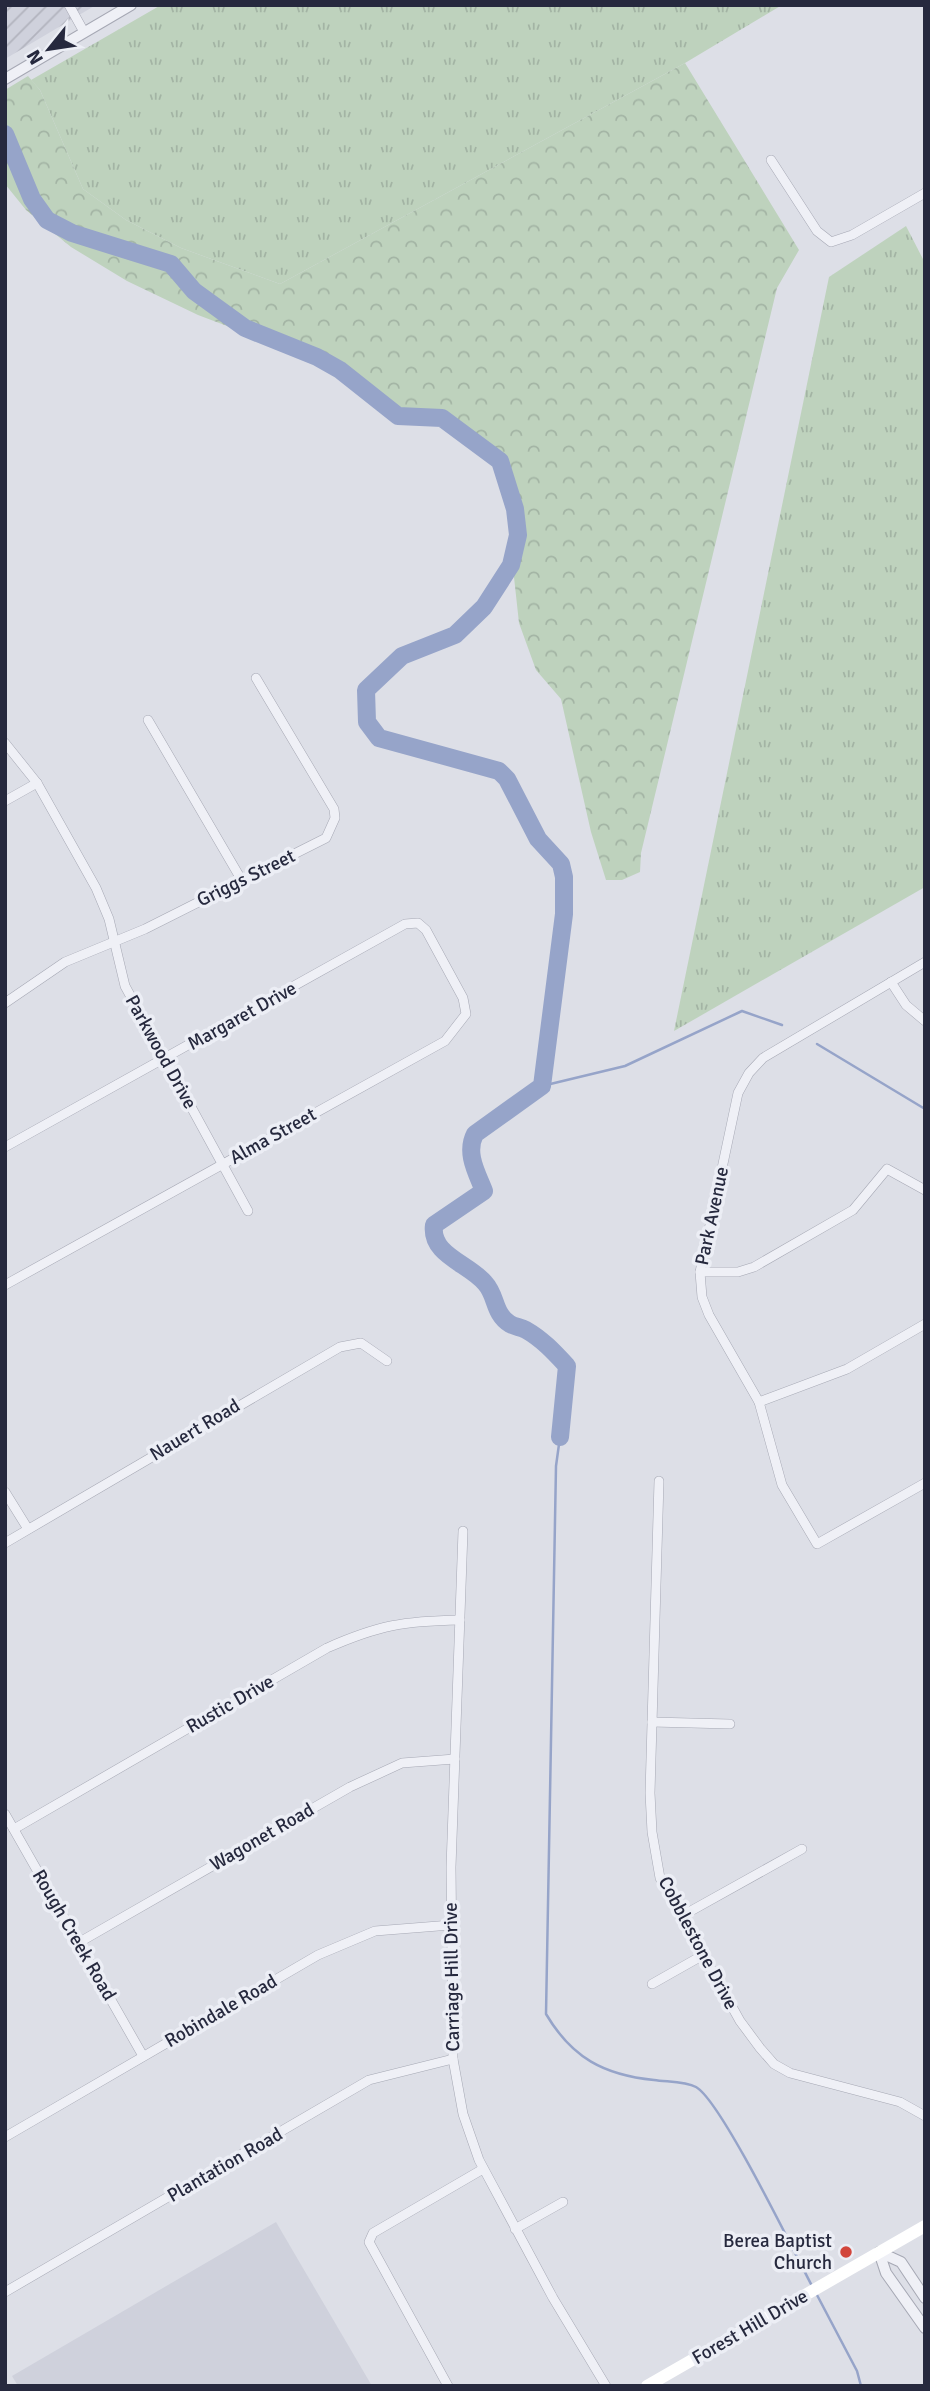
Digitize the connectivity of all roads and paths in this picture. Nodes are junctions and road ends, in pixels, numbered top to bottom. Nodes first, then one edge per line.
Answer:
1 (69, 5) edge
2 (131, 5) edge
3 (84, 32) junction
4 (6, 78) edge
5 (771, 160) dead end
6 (925, 194) edge
7 (256, 678) dead end
8 (148, 720) dead end
9 (5, 743) edge
10 (37, 783) junction
11 (5, 801) edge
12 (241, 879) junction
13 (116, 941) junction
14 (436, 945) joint
15 (925, 962) edge
16 (891, 982) junction
17 (5, 1003) edge
18 (925, 1021) edge
19 (164, 1059) junction
20 (5, 1147) edge
21 (223, 1164) junction
22 (925, 1190) edge
23 (248, 1212) dead end
24 (700, 1272) junction
25 (5, 1285) edge
26 (925, 1324) edge
27 (387, 1361) dead end
28 (759, 1402) junction
29 (659, 1481) dead end
30 (922, 1485) edge
31 (5, 1492) edge
32 (925, 1498) edge
33 (28, 1530) junction
34 (463, 1531) dead end
35 (5, 1543) edge
36 (460, 1620) junction
37 (652, 1722) junction
38 (730, 1724) dead end
39 (455, 1759) junction
40 (5, 1814) edge
41 (14, 1829) junction
42 (802, 1849) dead end
43 (680, 1917) junction
44 (451, 1925) junction
45 (78, 1942) junction
46 (705, 1954) junction
47 (652, 1984) dead end
48 (143, 2056) junction
49 (453, 2059) junction
50 (925, 2116) edge
51 (5, 2137) edge
52 (484, 2169) junction
53 (563, 2202) dead end
54 (925, 2225) edge
55 (515, 2229) junction
56 (880, 2252) junction
57 (5, 2292) edge
58 (925, 2298) edge
59 (925, 2328) edge
60 (448, 2386) edge
61 (606, 2386) edge
62 (647, 2386) edge

1 - 3 street
2 - 3 street
3 - 4 street
5 - 6 street
7 - 12 street, Griggs Street
8 - 12 street
9 - 10 street, Parkwood Drive
10 - 11 street
10 - 13 street, Parkwood Drive
12 - 13 street, Griggs Street
13 - 17 street, Griggs Street
13 - 19 street, Parkwood Drive
14 - 19 street, Margaret Drive
14 - 21 street, Alma Street
15 - 16 street, Park Avenue
16 - 18 street
16 - 24 street, Park Avenue
19 - 20 street, Margaret Drive
19 - 21 street, Parkwood Drive
21 - 23 street, Parkwood Drive
21 - 25 street, Alma Street
22 - 24 street
24 - 28 street, Park Avenue
26 - 28 street
27 - 33 street, Nauert Road
28 - 30 street, Park Avenue
29 - 37 street, Cobblestone Drive
30 - 32 street
31 - 33 street
33 - 35 street, Nauert Road
34 - 36 street, Carriage Hill Drive
36 - 39 street, Carriage Hill Drive
36 - 41 street, Rustic Drive
37 - 38 street
37 - 43 street, Cobblestone Drive
39 - 44 street, Carriage Hill Drive
39 - 45 street, Wagonet Road
40 - 41 street, Rough Creek Road
41 - 45 street, Rough Creek Road
42 - 43 street
43 - 46 street, Cobblestone Drive
44 - 48 street, Robindale Road
44 - 49 street, Carriage Hill Drive
45 - 48 street, Rough Creek Road
46 - 47 street
46 - 50 street, Cobblestone Drive
48 - 51 street, Robindale Road
49 - 52 street, Carriage Hill Drive
49 - 57 street, Plantation Road
52 - 55 street, Carriage Hill Drive
52 - 60 street
53 - 55 street
54 - 56 main road, Forest Hill Drive
55 - 61 street, Carriage Hill Drive
56 - 58 street
56 - 59 street
56 - 62 main road, Forest Hill Drive

